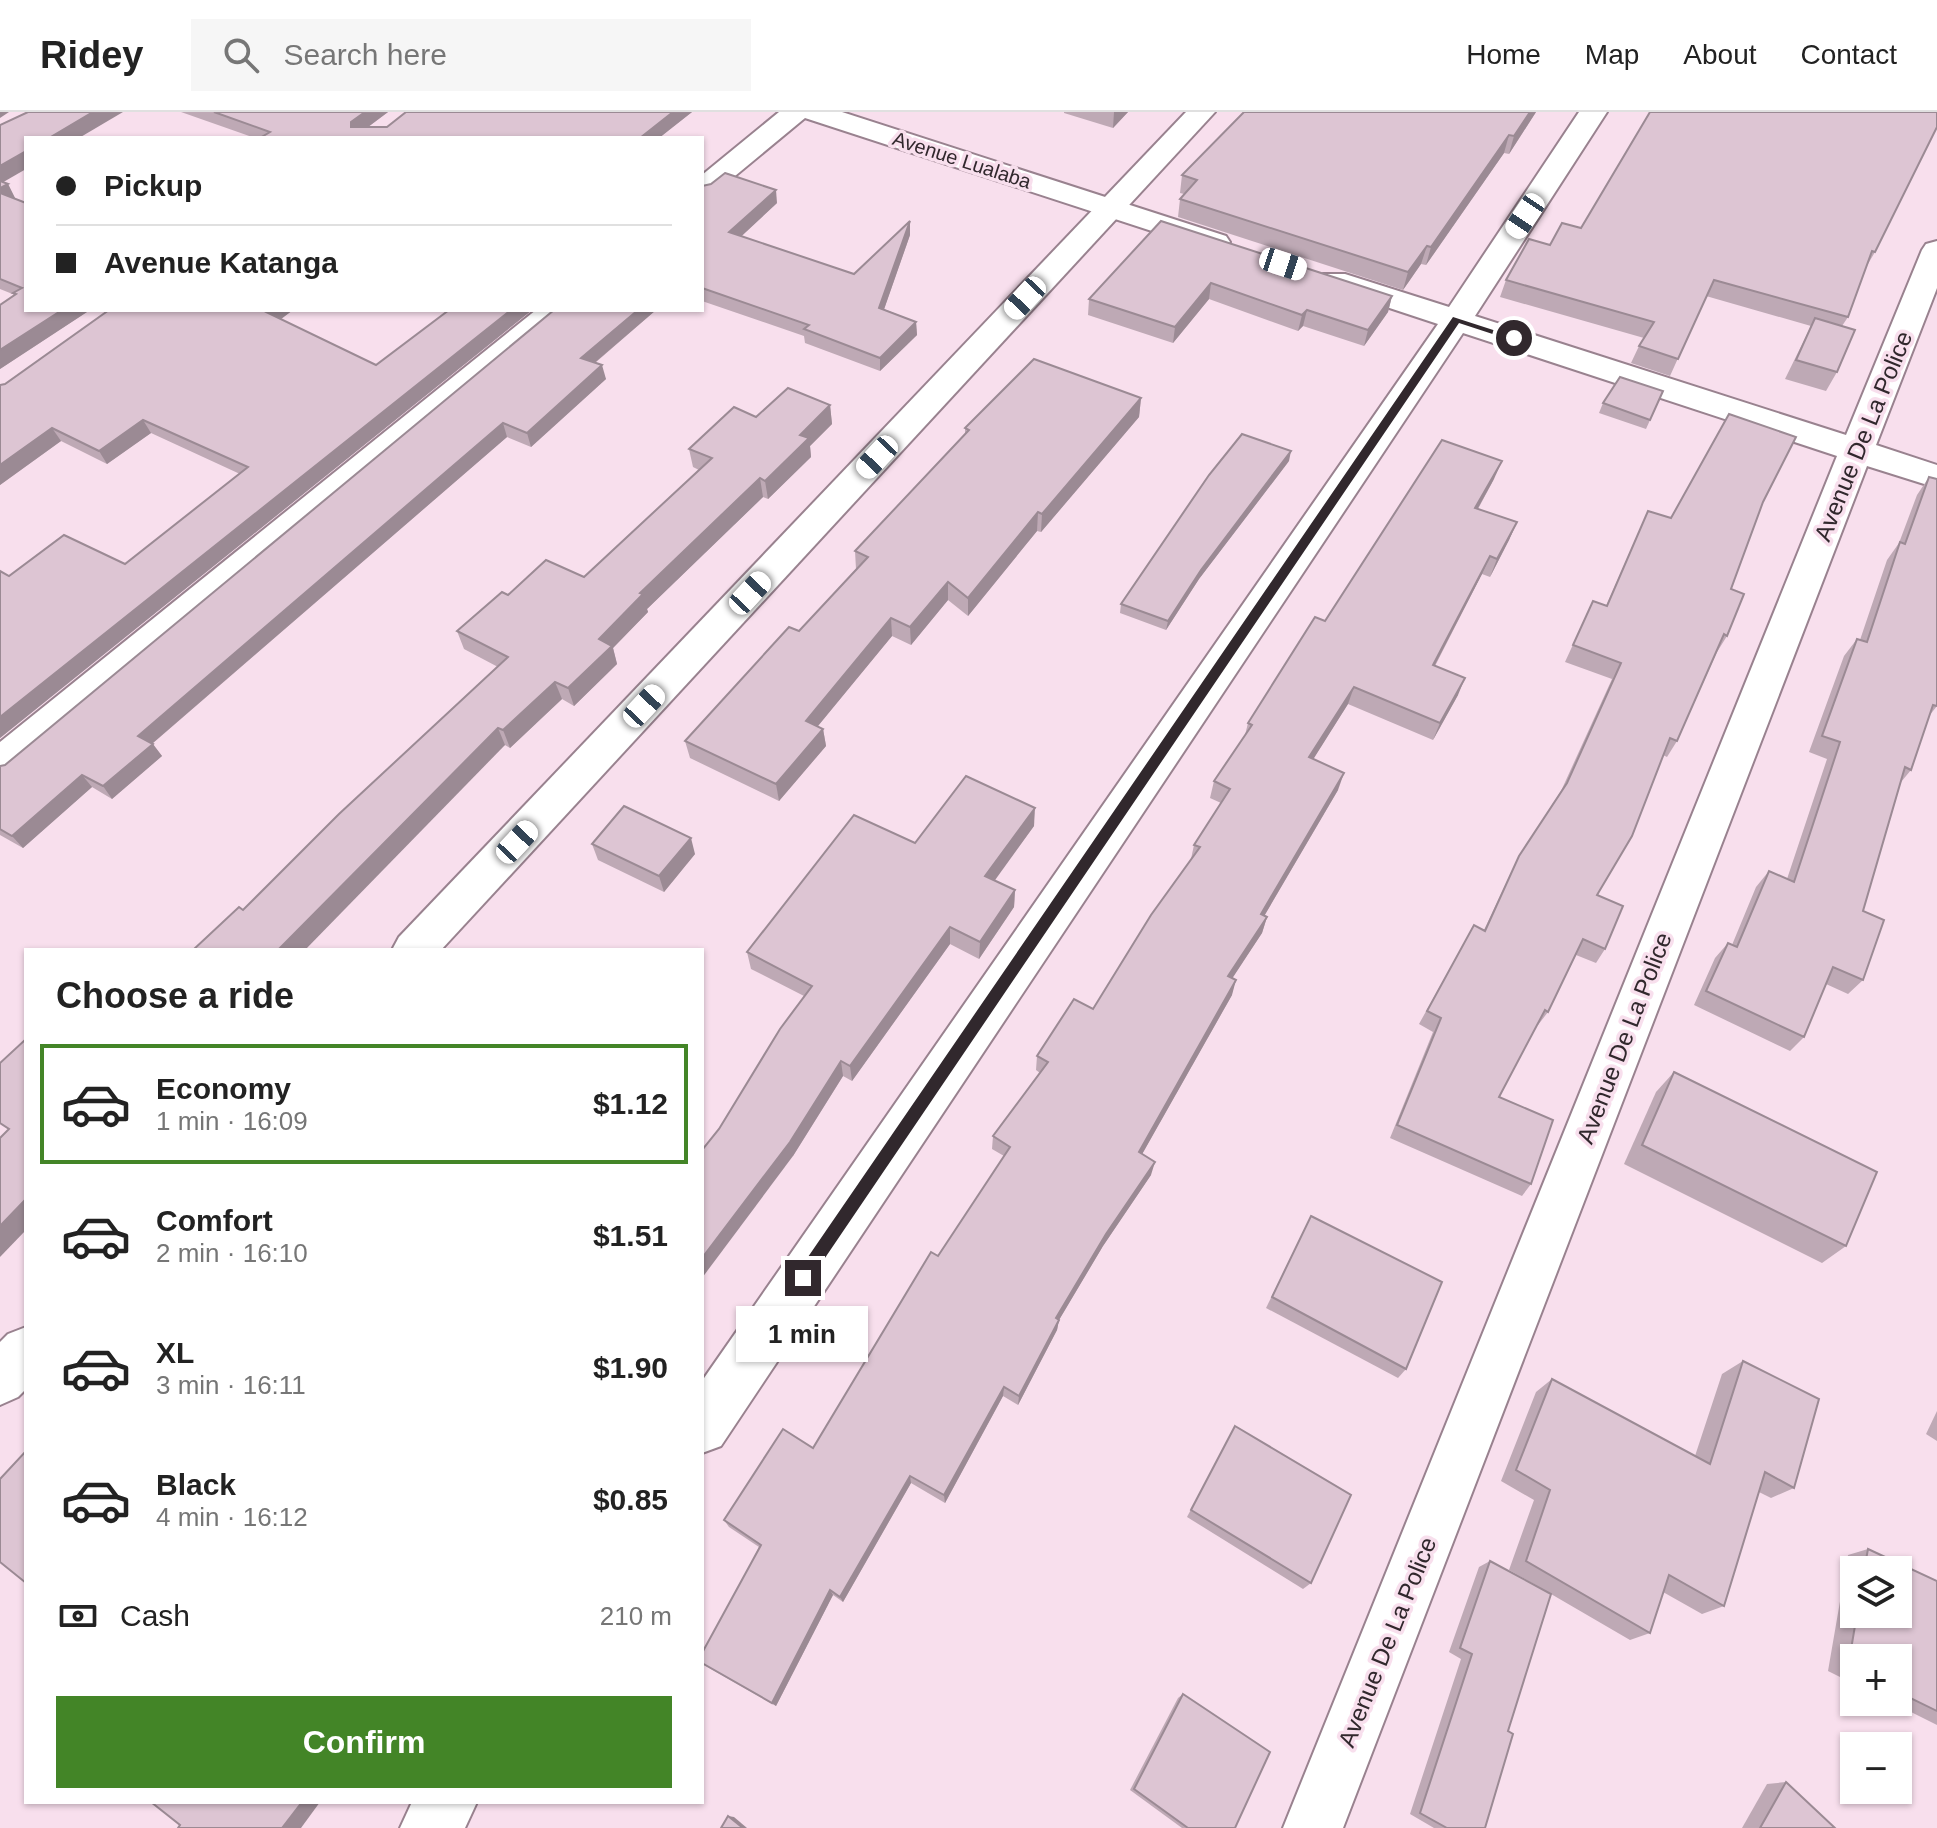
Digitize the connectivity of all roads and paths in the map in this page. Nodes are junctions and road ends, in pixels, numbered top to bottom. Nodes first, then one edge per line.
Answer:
1 (796, 112) edge
2 (814, 112) edge
3 (1201, 112) edge
4 (1593, 112) edge
5 (704, 187) edge
6 (1110, 208) junction
7 (1937, 250) edge
8 (1246, 252) edge
9 (1306, 271) edge
10 (553, 312) edge
11 (1457, 319) junction
12 (1857, 450) junction
13 (1937, 477) edge
14 (0, 764) edge
15 (416, 948) edge
16 (24, 1354) edge
17 (0, 1379) edge
18 (704, 1424) edge
19 (446, 1804) edge
20 (430, 1828) edge
21 (1313, 1828) edge

1 - 5 street
2 - 6 street, Avenue Lualaba
3 - 6 street
4 - 11 street
6 - 8 street, Avenue Lualaba
6 - 15 street
7 - 12 street, Avenue De La Police
9 - 11 street
10 - 14 street
11 - 12 street
11 - 18 street
12 - 13 street
12 - 21 street, Avenue De La Police
16 - 17 street
19 - 20 street

